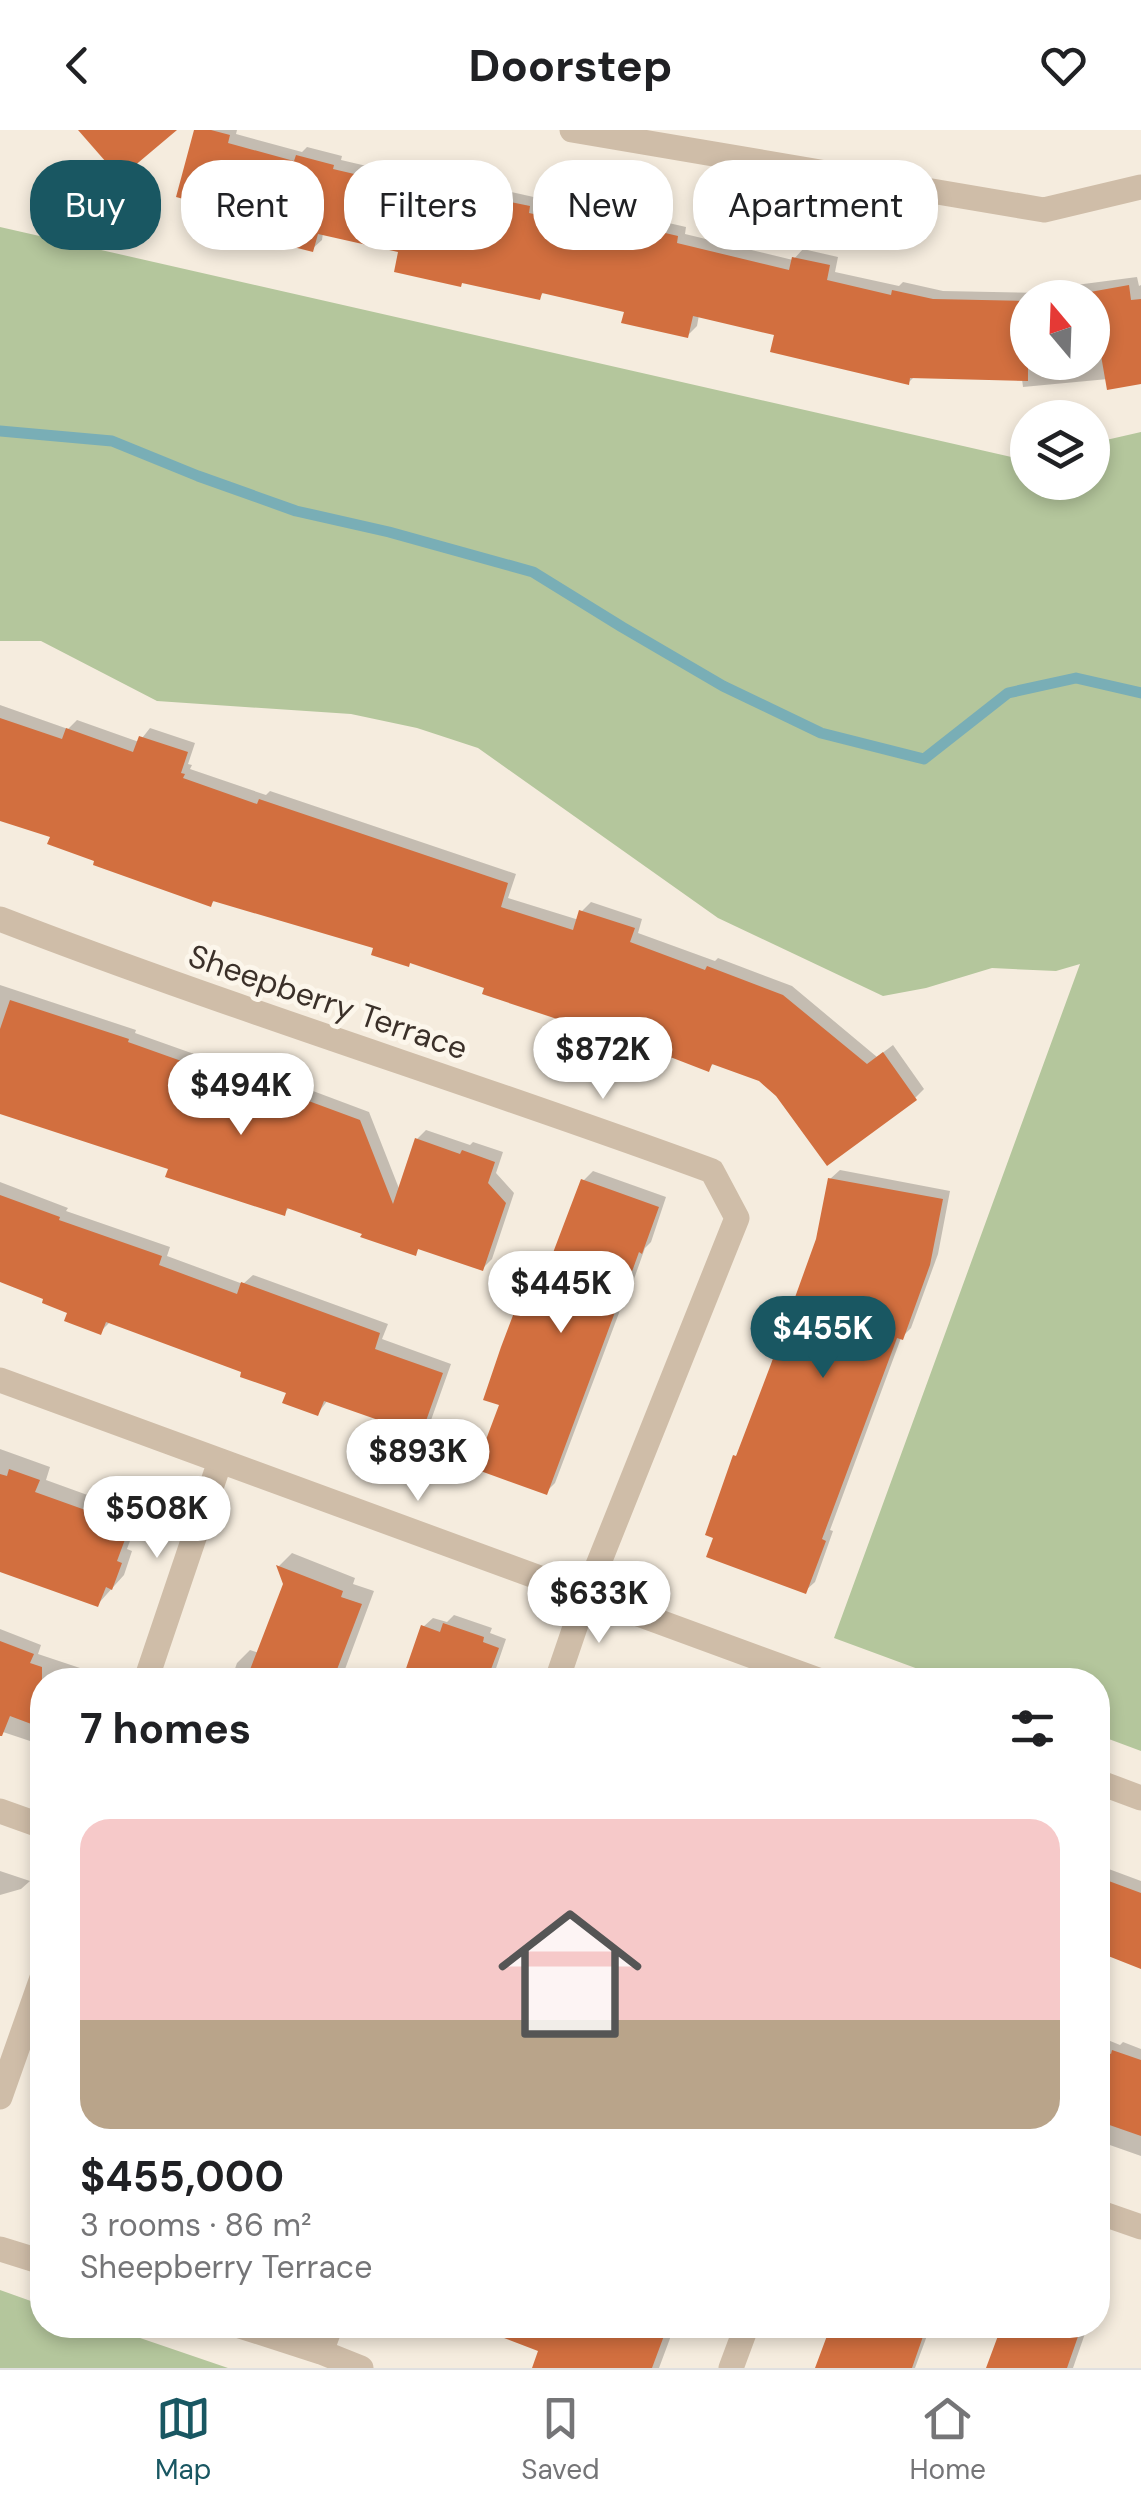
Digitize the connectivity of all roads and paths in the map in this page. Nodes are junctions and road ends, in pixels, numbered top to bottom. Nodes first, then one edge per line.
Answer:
1 (572, 130) edge
2 (612, 134) edge
3 (1141, 187) edge
4 (0, 919) edge
5 (0, 1380) edge
6 (220, 1461) junction
7 (586, 1595) junction
8 (150, 1668) edge
9 (562, 1668) edge
10 (785, 1668) edge
11 (1110, 1786) edge
12 (1141, 1798) edge
13 (0, 1811) edge
14 (30, 1822) edge
15 (30, 2012) edge
16 (0, 2097) edge
17 (1110, 2216) edge
18 (1141, 2227) edge
19 (0, 2249) edge
20 (30, 2258) edge
21 (277, 2338) edge
22 (326, 2338) edge
23 (742, 2338) edge
24 (321, 2352) junction
25 (361, 2368) edge
26 (731, 2368) edge

1 - 2 street
2 - 3 street
4 - 7 street, Sheepberry Terrace
5 - 6 street
6 - 7 street
6 - 8 street
7 - 9 street
7 - 10 street
11 - 12 street
13 - 14 street
15 - 16 street
17 - 18 street
19 - 20 street
21 - 24 street
22 - 24 street
23 - 26 street
24 - 25 street

